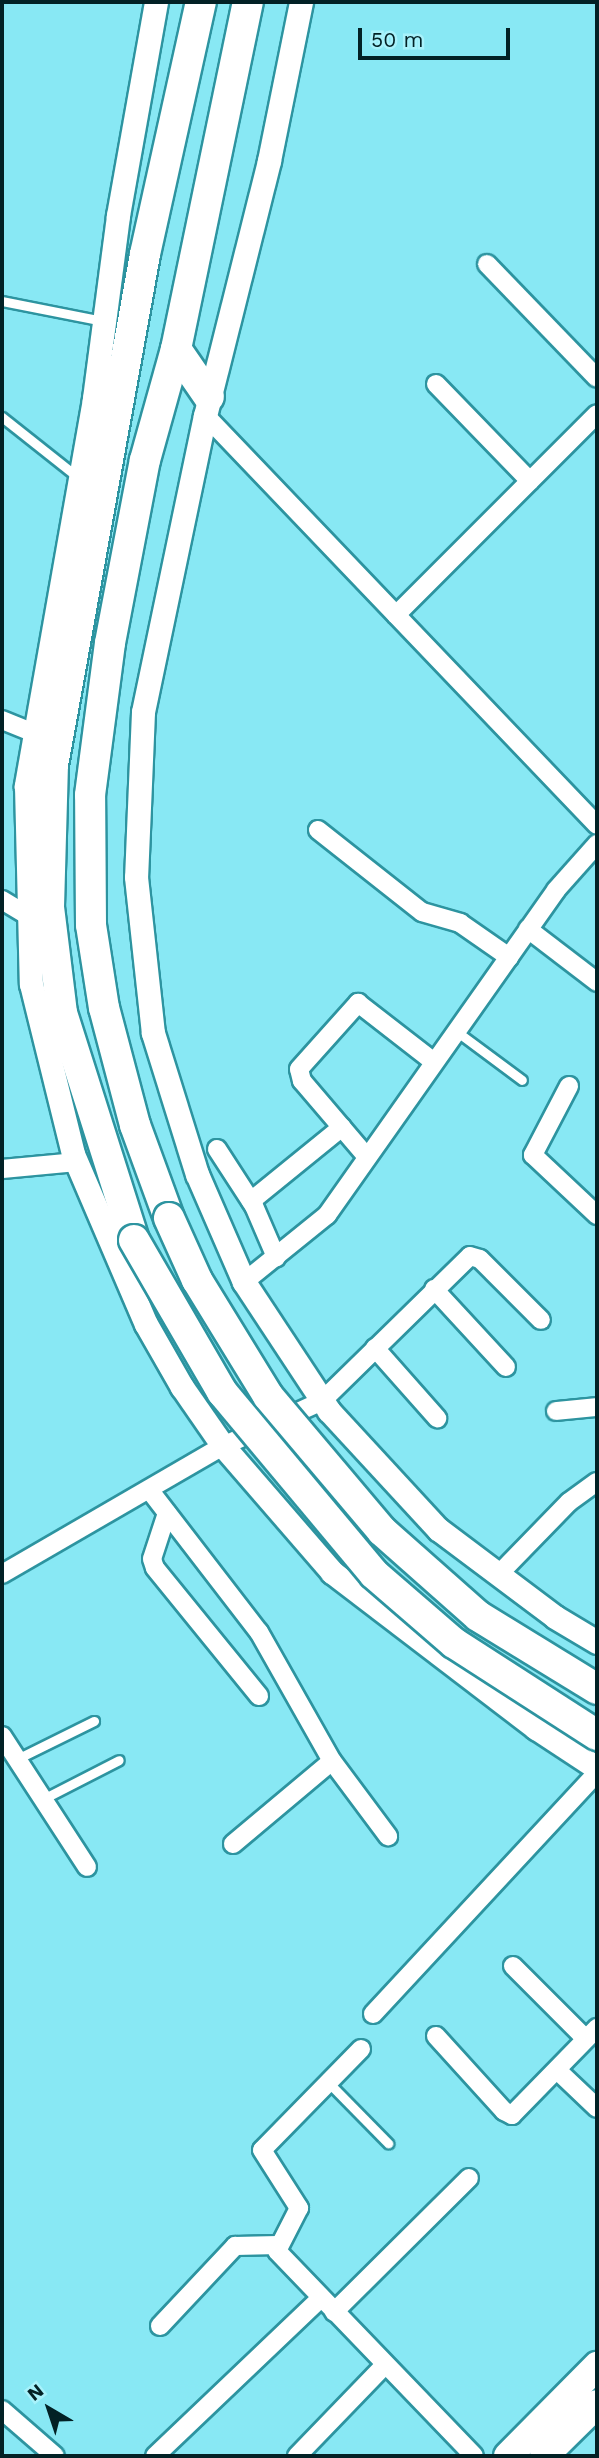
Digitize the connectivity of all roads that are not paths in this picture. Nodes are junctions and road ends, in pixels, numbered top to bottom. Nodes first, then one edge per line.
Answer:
1 (156, 2) edge
2 (201, 2) edge
3 (248, 2) edge
4 (301, 2) edge
5 (487, 264) dead end
6 (2, 301) edge
7 (107, 321) junction
8 (176, 349) junction
9 (124, 371) junction
10 (597, 378) edge
11 (436, 384) dead end
12 (94, 399) junction
13 (207, 406) junction
14 (597, 414) edge
15 (2, 417) edge
16 (80, 479) junction
17 (530, 481) junction
18 (396, 615) junction
19 (2, 720) edge
20 (32, 732) junction
21 (597, 825) edge
22 (318, 830) dead end
23 (597, 844) edge
24 (2, 900) edge
25 (29, 916) junction
26 (528, 929) junction
27 (509, 957) junction
28 (597, 982) edge
29 (456, 1031) junction
30 (434, 1062) junction
31 (522, 1080) dead end
32 (569, 1086) dead end
33 (342, 1127) junction
34 (217, 1149) dead end
35 (368, 1157) junction
36 (76, 1162) junction
37 (2, 1170) edge
38 (251, 1201) junction
39 (597, 1214) edge
40 (276, 1257) junction
41 (244, 1282) junction
42 (434, 1289) junction
43 (541, 1320) dead end
44 (375, 1348) junction
45 (506, 1367) dead end
46 (318, 1394) junction
47 (597, 1407) edge
48 (556, 1411) dead end
49 (437, 1418) dead end
50 (219, 1439) junction
51 (597, 1482) edge
52 (151, 1492) junction
53 (167, 1513) junction
54 (2, 1574) edge
55 (499, 1574) junction
56 (597, 1642) edge
57 (597, 1689) edge
58 (259, 1696) dead end
59 (94, 1721) dead end
60 (597, 1735) edge
61 (2, 1736) edge
62 (17, 1759) junction
63 (119, 1760) dead end
64 (332, 1761) junction
65 (597, 1770) edge
66 (43, 1799) junction
67 (387, 1836) dead end
68 (233, 1843) dead end
69 (87, 1867) dead end
70 (513, 1966) dead end
71 (373, 2014) dead end
72 (592, 2034) edge
73 (436, 2036) dead end
74 (361, 2049) dead end
75 (557, 2070) junction
76 (328, 2082) junction
77 (597, 2108) edge
78 (388, 2143) dead end
79 (469, 2178) dead end
80 (278, 2245) junction
81 (321, 2298) junction
82 (334, 2312) junction
83 (160, 2326) dead end
84 (384, 2366) junction
85 (597, 2367) edge
86 (597, 2404) edge
87 (2, 2410) edge
88 (55, 2456) edge
89 (155, 2456) edge
90 (297, 2456) edge
91 (474, 2456) edge
92 (508, 2456) edge
93 (544, 2456) edge

1 - 7 street
2 - 9 highway
3 - 8 highway
4 - 13 street
5 - 10 street
6 - 7 lane
7 - 12 street
8 - 13 highway
8 - 57 highway, bridge
9 - 12 highway
9 - 60 highway, bridge
11 - 17 street
12 - 16 street
13 - 18 street
13 - 41 street
14 - 17 street
15 - 16 lane
16 - 20 street
17 - 18 street
18 - 21 street
19 - 20 street
20 - 25 street
22 - 27 street
23 - 26 street
24 - 25 street
25 - 36 street
26 - 27 street
26 - 28 street
27 - 29 street
29 - 30 street
29 - 31 lane
30 - 33 street
30 - 35 street
32 - 39 street
33 - 35 street
33 - 38 street
34 - 38 street
35 - 40 street
36 - 37 street
36 - 50 street
38 - 40 street
40 - 41 street
41 - 46 street
42 - 43 street
42 - 44 street
42 - 45 street
44 - 46 street
44 - 49 street
46 - 50 street
46 - 55 street
47 - 48 street
50 - 52 street
50 - 65 street
51 - 55 street
52 - 53 street
52 - 54 street
53 - 58 street
53 - 64 street
55 - 56 street
59 - 62 lane
61 - 62 street
62 - 66 street
63 - 66 lane
64 - 67 street
64 - 68 street
65 - 71 street
66 - 69 street
70 - 72 street
72 - 75 street
73 - 75 street
74 - 76 street
75 - 77 street
76 - 78 lane
76 - 80 street
79 - 82 street
80 - 81 street
80 - 83 street
81 - 82 street
81 - 89 street
82 - 84 street
84 - 90 street
84 - 91 street
85 - 92 main road
86 - 93 main road
87 - 88 street

